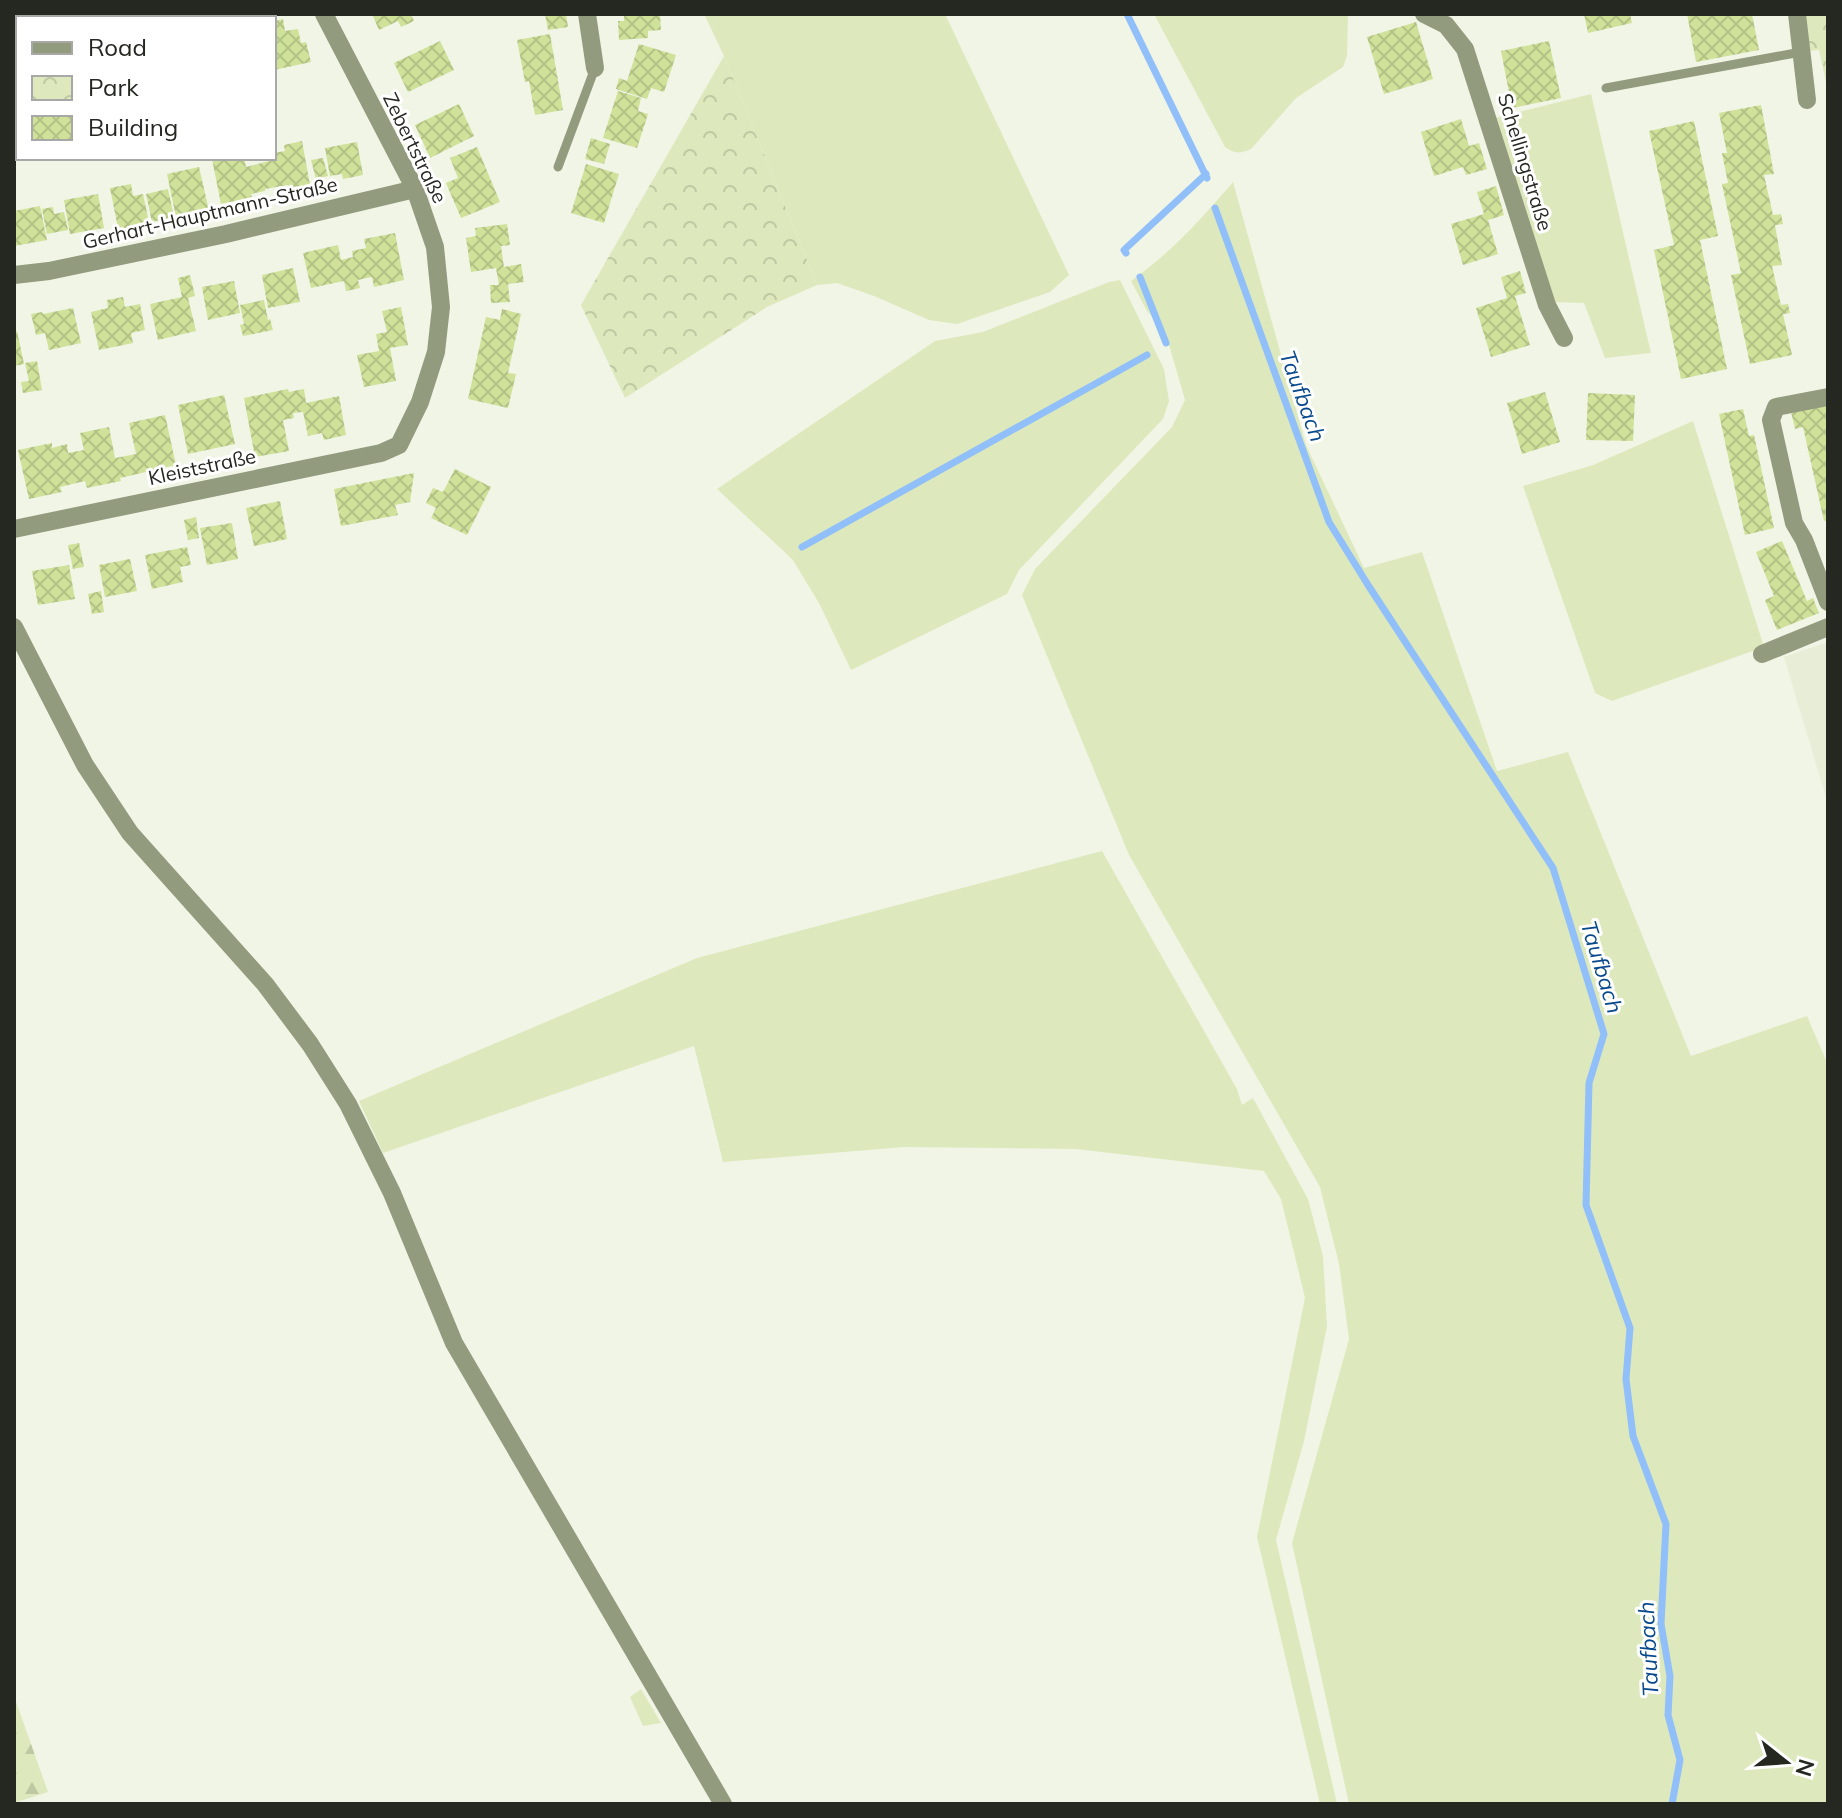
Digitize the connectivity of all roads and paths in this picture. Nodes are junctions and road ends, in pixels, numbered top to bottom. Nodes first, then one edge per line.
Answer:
1 (324, 14) edge
2 (587, 14) edge
3 (1424, 14) edge
4 (1797, 14) edge
5 (1801, 52) junction
6 (595, 68) joint
7 (1606, 88) dead end
8 (1807, 100) dead end
9 (558, 167) dead end
10 (415, 189) junction
11 (14, 275) edge
12 (1564, 338) dead end
13 (1828, 397) edge
14 (399, 445) joint
15 (14, 529) edge
16 (1828, 602) edge
17 (14, 627) edge
18 (1828, 627) edge
19 (1762, 654) dead end
20 (723, 1804) edge

1 - 10 street, Zebertstraße
2 - 6 street
3 - 12 street, Schellingstraße
4 - 5 street
5 - 7 lane
5 - 8 street
6 - 9 lane
10 - 11 street, Gerhart-Hauptmann-Straße
10 - 14 street, Zebertstraße
13 - 16 street
14 - 15 street, Kleiststraße
17 - 20 street
18 - 19 street

